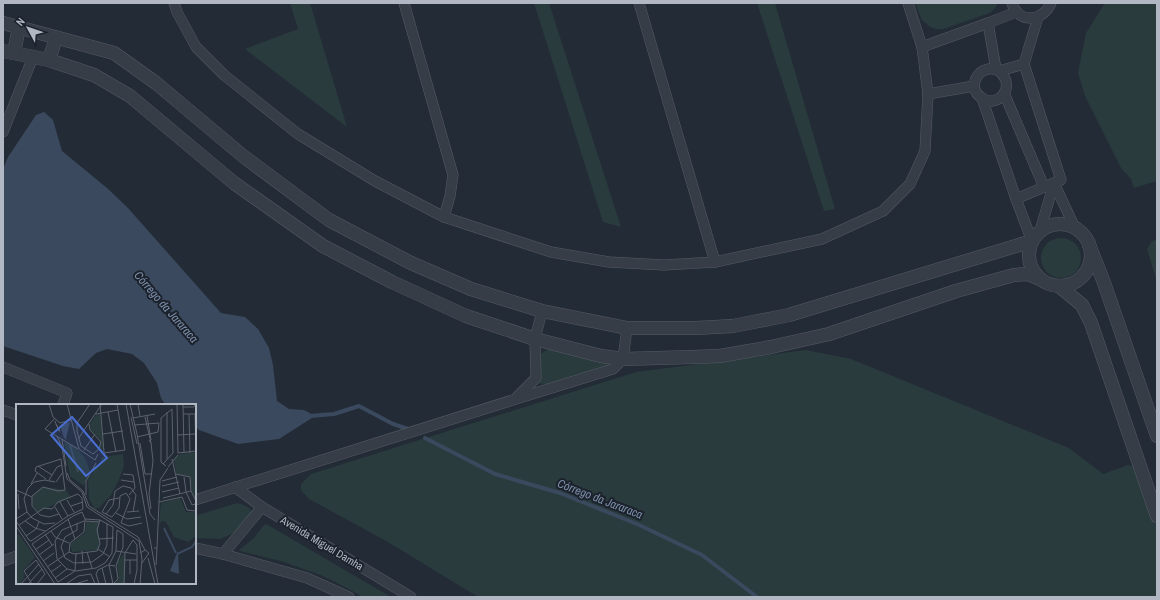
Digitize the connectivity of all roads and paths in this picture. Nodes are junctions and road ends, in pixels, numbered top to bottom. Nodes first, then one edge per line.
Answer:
1 (174, 3) edge
2 (404, 3) edge
3 (639, 3) edge
4 (908, 3) edge
5 (1051, 3) edge
6 (1014, 7) edge
7 (1038, 17) junction
8 (3, 23) edge
9 (988, 23) junction
10 (19, 27) junction
11 (56, 38) junction
12 (922, 47) junction
13 (8, 52) edge
14 (33, 57) junction
15 (49, 60) junction
16 (1024, 64) junction
17 (998, 70) junction
18 (974, 86) junction
19 (1004, 93) junction
20 (928, 94) junction
21 (982, 98) junction
22 (3, 132) edge
23 (1049, 185) junction
24 (1016, 199) junction
25 (444, 217) junction
26 (1075, 228) junction
27 (1036, 236) junction
28 (1089, 245) junction
29 (715, 262) junction
30 (1040, 278) junction
31 (1059, 286) junction
32 (542, 311) junction
33 (628, 328) junction
34 (535, 339) junction
35 (623, 359) junction
36 (3, 367) edge
37 (516, 399) junction
38 (62, 404) edge
39 (3, 410) edge
40 (16, 415) edge
41 (1157, 436) edge
42 (235, 487) junction
43 (196, 500) edge
44 (262, 507) junction
45 (1157, 516) edge
46 (196, 548) edge
47 (223, 554) junction
48 (16, 556) edge
49 (3, 561) edge
50 (349, 597) edge
51 (411, 597) edge

1 - 25 street
2 - 25 street
3 - 29 street
4 - 12 street
5 - 7 street
6 - 7 street
6 - 9 street
7 - 16 street
8 - 10 street
9 - 12 street
9 - 17 street
10 - 11 street
10 - 13 street
11 - 15 street
11 - 32 street
12 - 20 street
13 - 14 street
14 - 15 street
14 - 22 street
15 - 34 street
16 - 17 street
16 - 23 street
17 - 18 street
17 - 19 street
18 - 20 street
18 - 21 street
19 - 21 street
19 - 23 street
20 - 29 street
21 - 24 street
23 - 24 street
23 - 26 street
23 - 27 street
24 - 27 street
25 - 29 street
26 - 27 street
26 - 28 street
27 - 30 street
27 - 33 street
28 - 31 street
28 - 41 street
30 - 31 street
30 - 35 street
31 - 45 street
32 - 33 street
32 - 34 street
33 - 35 street
34 - 35 street
34 - 37 street
35 - 37 street
36 - 38 street
37 - 42 street
39 - 40 street
42 - 43 street
42 - 44 street, Avenida Miguel Damha
44 - 47 street
44 - 51 street, Avenida Miguel Damha
46 - 47 street
47 - 50 street
48 - 49 street

